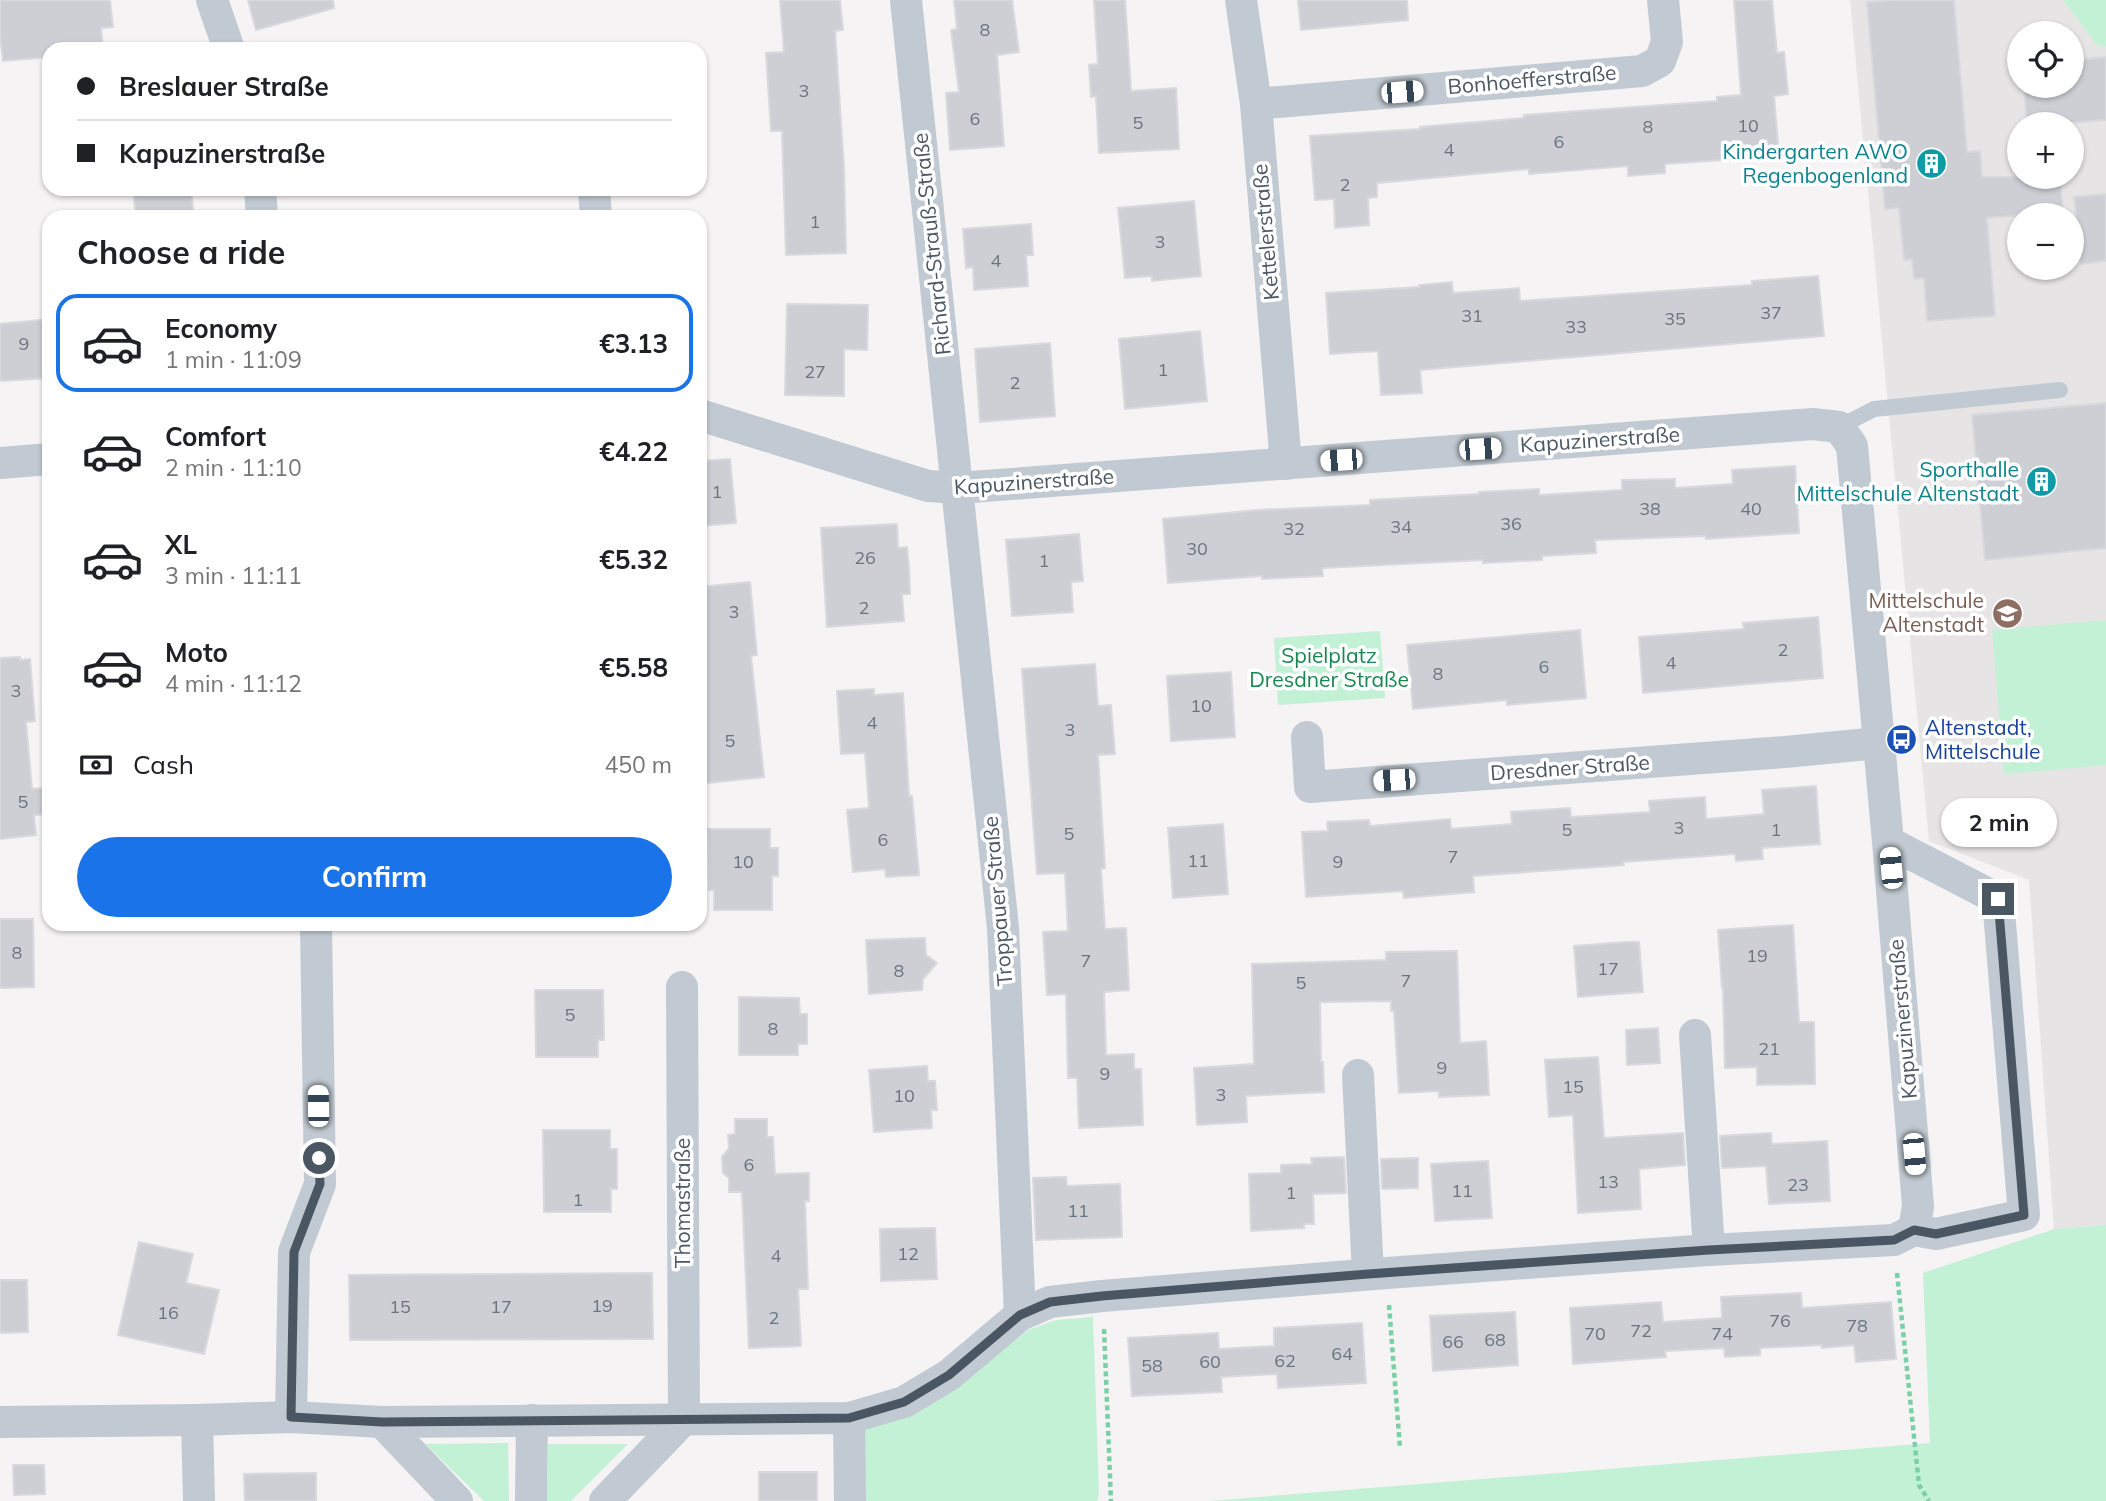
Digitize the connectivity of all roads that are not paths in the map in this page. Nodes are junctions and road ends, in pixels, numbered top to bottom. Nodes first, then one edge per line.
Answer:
1 (212, 0) edge
2 (905, 0) edge
3 (1241, 0) edge
4 (1663, 0) edge
5 (227, 42) edge
6 (1256, 104) junction
7 (2060, 390) dead end
8 (707, 417) edge
9 (1839, 427) junction
10 (42, 460) edge
11 (0, 463) edge
12 (1286, 464) junction
13 (958, 488) junction
14 (1307, 737) dead end
15 (1879, 743) junction
16 (1888, 842) junction
17 (316, 931) edge
18 (682, 987) dead end
19 (1695, 1035) dead end
20 (1357, 1074) dead end
21 (1904, 1235) junction
22 (1709, 1250) junction
23 (1378, 1274) junction
24 (1020, 1315) junction
25 (291, 1417) junction
26 (849, 1418) junction
27 (684, 1419) junction
28 (197, 1420) junction
29 (532, 1420) junction
30 (0, 1422) edge
31 (382, 1422) junction
32 (199, 1501) edge
33 (457, 1501) edge
34 (531, 1501) edge
35 (604, 1501) edge
36 (850, 1501) edge

1 - 5 street
2 - 13 street, Richard-Strauß-Straße
3 - 6 street, Kettelerstraße
4 - 6 street, Bonhoefferstraße
6 - 12 street, Kettelerstraße
7 - 9 lane
8 - 13 street, Kapuzinerstraße
9 - 12 street, Kapuzinerstraße
9 - 15 street, Kapuzinerstraße
10 - 11 street
12 - 13 street, Kapuzinerstraße
13 - 24 street, Troppauer Straße
14 - 15 street, Dresdner Straße
15 - 16 street, Kapuzinerstraße
16 - 21 street, Kapuzinerstraße
16 - 21 street
17 - 25 street
18 - 27 street, Thomastraße
19 - 22 street
20 - 23 street
21 - 22 street
22 - 23 street
23 - 24 street
24 - 26 street
25 - 28 street
25 - 31 street
26 - 27 street
26 - 36 street
27 - 29 street
27 - 35 street
28 - 30 street
28 - 32 street
29 - 31 street
29 - 34 street
31 - 33 street

